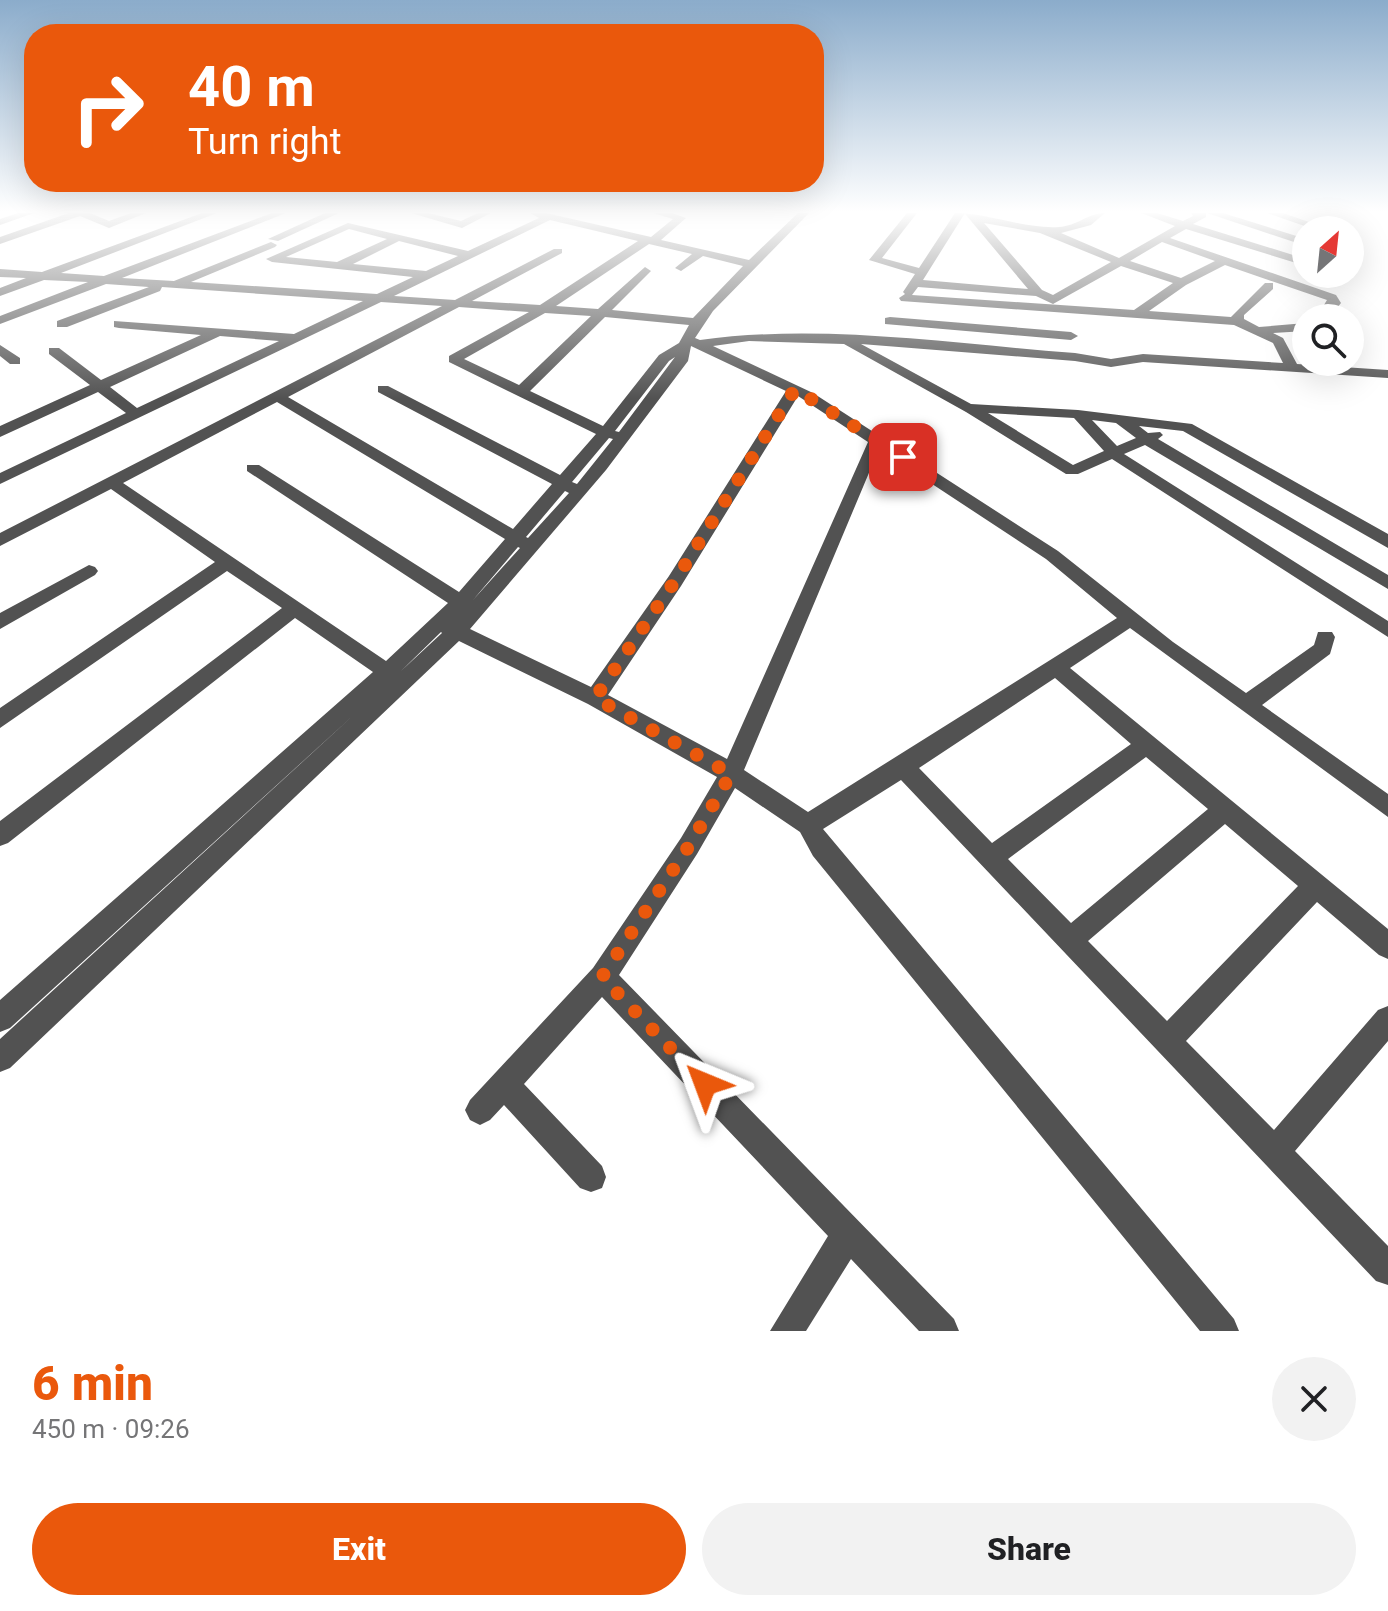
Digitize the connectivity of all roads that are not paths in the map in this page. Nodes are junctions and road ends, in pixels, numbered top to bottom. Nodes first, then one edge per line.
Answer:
1 (29, 275) edge
2 (122, 275) edge
3 (192, 275) edge
4 (427, 275) edge
5 (510, 275) edge
6 (596, 275) edge
7 (641, 275) edge
8 (740, 275) edge
9 (913, 275) edge
10 (1023, 275) edge
11 (1099, 275) edge
12 (1158, 275) edge
13 (1195, 275) edge
14 (1270, 275) edge
15 (41, 276) junction
16 (918, 277) junction
17 (110, 280) junction
18 (1182, 282) junction
19 (171, 284) junction
20 (1269, 286) dead end
21 (0, 292) edge
22 (1038, 293) junction
23 (905, 298) junction
24 (375, 300) junction
25 (1053, 300) junction
26 (455, 303) junction
27 (1335, 304) edge
28 (37, 307) junction
29 (543, 309) junction
30 (1065, 311) junction
31 (600, 313) junction
32 (1135, 315) junction
33 (0, 320) edge
34 (890, 321) junction
35 (1237, 321) junction
36 (695, 322) junction
37 (62, 324) junction
38 (1292, 328) edge
39 (1253, 331) junction
40 (218, 332) junction
41 (79, 335) dead end
42 (1071, 336) junction
43 (297, 338) junction
44 (843, 340) junction
45 (877, 342) junction
46 (689, 343) junction
47 (0, 349) edge
48 (54, 351) dead end
49 (176, 352) junction
50 (1075, 357) junction
51 (15, 361) dead end
52 (1292, 367) joint
53 (1364, 372) edge
54 (1388, 374) edge
55 (103, 386) junction
56 (383, 389) dead end
57 (795, 389) junction
58 (520, 392) junction
59 (277, 396) junction
60 (968, 408) junction
61 (1078, 414) junction
62 (137, 415) junction
63 (1119, 418) junction
64 (1173, 423) junction
65 (0, 432) edge
66 (614, 435) junction
67 (1148, 440) junction
68 (874, 444) dead end
69 (1115, 453) junction
70 (253, 468) dead end
71 (0, 479) edge
72 (111, 482) junction
73 (570, 488) junction
74 (0, 540) edge
75 (522, 542) junction
76 (1388, 542) edge
77 (227, 562) junction
78 (89, 571) dead end
79 (1388, 583) edge
80 (468, 607) junction
81 (294, 609) junction
82 (1131, 618) junction
83 (0, 622) edge
84 (448, 627) junction
85 (1388, 630) edge
86 (1325, 637) dead end
87 (1055, 667) junction
88 (395, 678) junction
89 (595, 698) junction
90 (1247, 704) junction
91 (0, 719) edge
92 (1147, 744) junction
93 (903, 767) junction
94 (731, 774) junction
95 (1388, 807) edge
96 (1225, 809) junction
97 (808, 825) junction
98 (0, 835) edge
99 (991, 858) junction
100 (1316, 885) junction
101 (1070, 940) junction
102 (1388, 946) edge
103 (602, 977) junction
104 (0, 1018) edge
105 (1388, 1020) edge
106 (1167, 1041) junction
107 (0, 1058) edge
108 (504, 1084) junction
109 (480, 1110) dead end
110 (1275, 1152) junction
111 (591, 1177) dead end
112 (848, 1234) junction
113 (1388, 1269) edge
114 (787, 1331) edge
115 (942, 1331) edge
116 (1222, 1331) edge

1 - 15 street
2 - 17 street
3 - 19 street
4 - 24 street
5 - 26 street
6 - 29 street
7 - 31 street
8 - 36 street
9 - 16 street
10 - 22 street
11 - 25 street
12 - 18 street
13 - 18 street
14 - 27 street
15 - 17 street
15 - 21 street
16 - 22 street
16 - 23 street
17 - 19 street
17 - 28 street
18 - 32 street
19 - 24 street
19 - 37 street
20 - 35 street
22 - 25 street
23 - 30 street
23 - 34 street
24 - 26 street
24 - 43 street
25 - 30 street
26 - 29 street
26 - 59 street
28 - 33 street
28 - 37 street
29 - 31 street
29 - 58 street
30 - 32 street
30 - 42 street
31 - 36 street
31 - 58 street
32 - 35 street
34 - 42 street
34 - 45 street
35 - 39 street
36 - 46 street
37 - 41 street
38 - 39 street
39 - 52 street
40 - 43 street
40 - 49 street
40 - 49 street
42 - 50 street
43 - 62 street
44 - 45 street
44 - 46 street
44 - 60 street
45 - 50 street
46 - 57 street
46 - 66 street
47 - 51 street
48 - 55 street
49 - 55 street
50 - 52 street
53 - 54 street
55 - 62 street
55 - 65 street
56 - 73 street
57 - 82 street
57 - 89 street
58 - 66 street
59 - 72 street
59 - 75 street
60 - 61 street
60 - 69 street
61 - 63 street
61 - 69 street
62 - 71 street
63 - 64 street
63 - 67 street
64 - 67 street
64 - 76 street
66 - 73 street
67 - 69 street
67 - 79 street
68 - 94 street
69 - 85 street
70 - 80 street
72 - 74 street
72 - 77 street
73 - 75 street
75 - 80 street
77 - 81 street
77 - 91 street
78 - 83 street
80 - 84 street
81 - 88 street
81 - 98 street
82 - 87 street
82 - 90 street
84 - 88 street
84 - 89 street
86 - 90 street
87 - 92 street
87 - 93 street
88 - 104 street
88 - 107 street
89 - 94 street
90 - 95 street
92 - 96 street
92 - 99 street
93 - 97 street
93 - 99 street
94 - 97 street
94 - 103 street
96 - 100 street
96 - 101 street
97 - 116 street
99 - 101 street
100 - 102 street
100 - 106 street
101 - 106 street
103 - 108 street
103 - 112 street
105 - 110 street
106 - 110 street
108 - 109 street
108 - 111 street
110 - 113 street
112 - 114 street
112 - 115 street

